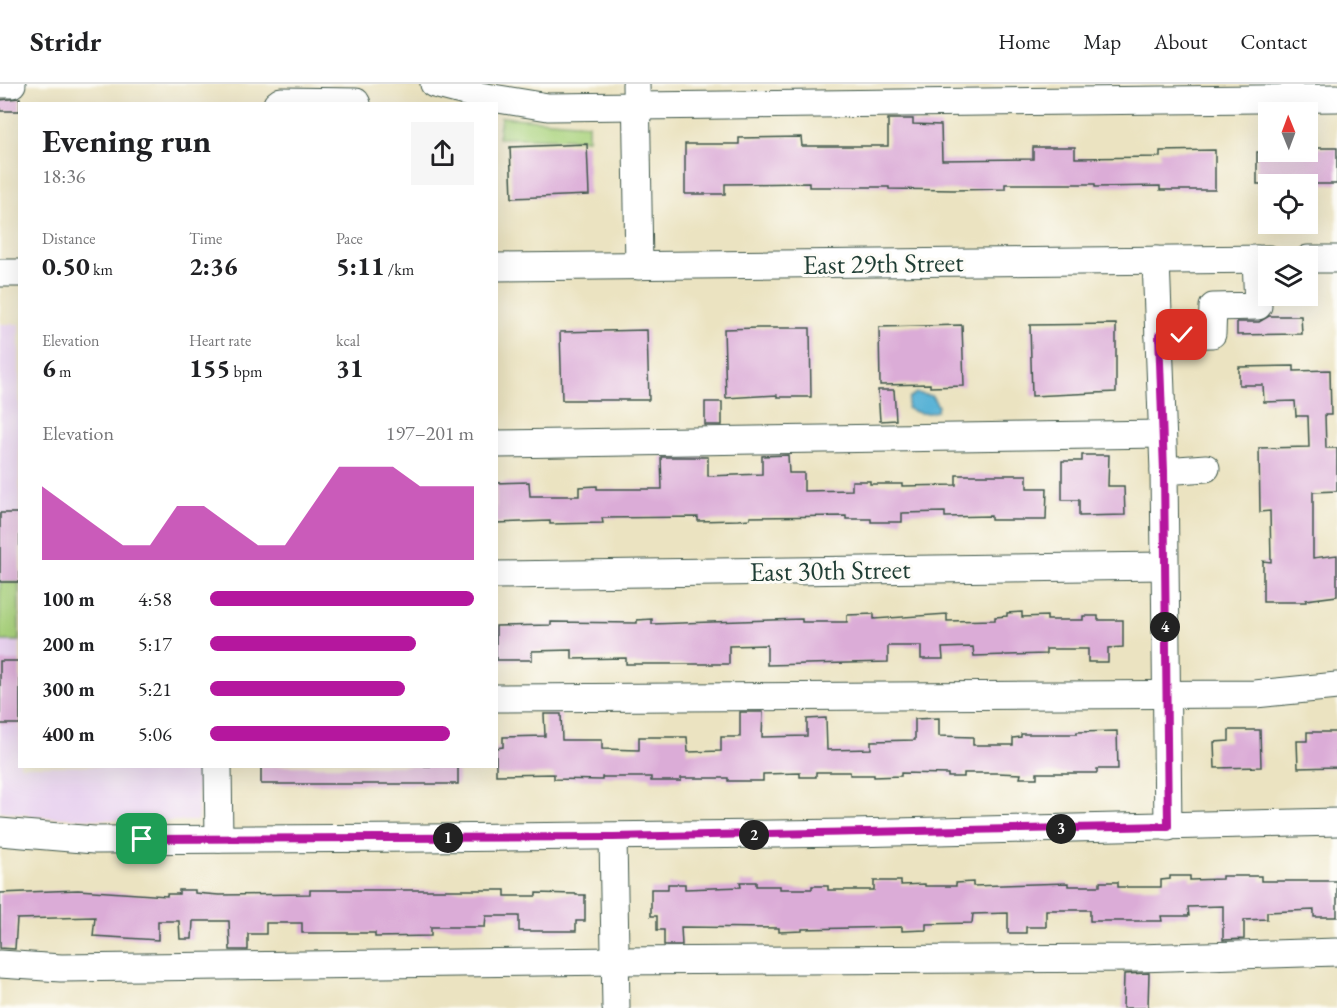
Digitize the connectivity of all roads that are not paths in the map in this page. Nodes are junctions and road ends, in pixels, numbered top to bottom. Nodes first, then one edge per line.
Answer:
1 (0, 84) edge
2 (12, 84) edge
3 (434, 84) edge
4 (636, 95) edge
5 (1337, 98) edge
6 (281, 102) edge
7 (356, 102) edge
8 (1258, 259) edge
9 (1318, 259) edge
10 (1337, 259) edge
11 (1156, 260) junction
12 (639, 266) junction
13 (498, 267) edge
14 (0, 273) edge
15 (18, 273) edge
16 (1258, 306) edge
17 (1159, 335) junction
18 (1162, 434) junction
19 (498, 444) edge
20 (1206, 468) dead end
21 (1164, 471) junction
22 (1164, 566) junction
23 (498, 575) edge
24 (1337, 686) edge
25 (1166, 693) junction
26 (498, 698) edge
27 (218, 768) edge
28 (1337, 822) edge
29 (1168, 826) junction
30 (0, 832) edge
31 (613, 837) junction
32 (219, 839) junction
33 (1337, 952) edge
34 (615, 962) junction
35 (0, 964) edge
36 (616, 1008) edge

1 - 2 street
3 - 4 street
4 - 5 street
4 - 12 street
6 - 7 street
8 - 11 street, East 29th Street
9 - 10 street
11 - 12 street, East 29th Street
11 - 17 street
12 - 13 street, East 29th Street
14 - 15 street
16 - 17 street
17 - 18 street
18 - 19 street
18 - 21 street
20 - 21 street
21 - 22 street
22 - 23 street, East 30th Street
22 - 25 street
24 - 25 street
25 - 26 street
25 - 29 street
27 - 32 street
28 - 29 street
29 - 31 street
30 - 32 street
31 - 32 street
31 - 34 street
33 - 34 street
34 - 35 street
34 - 36 street

